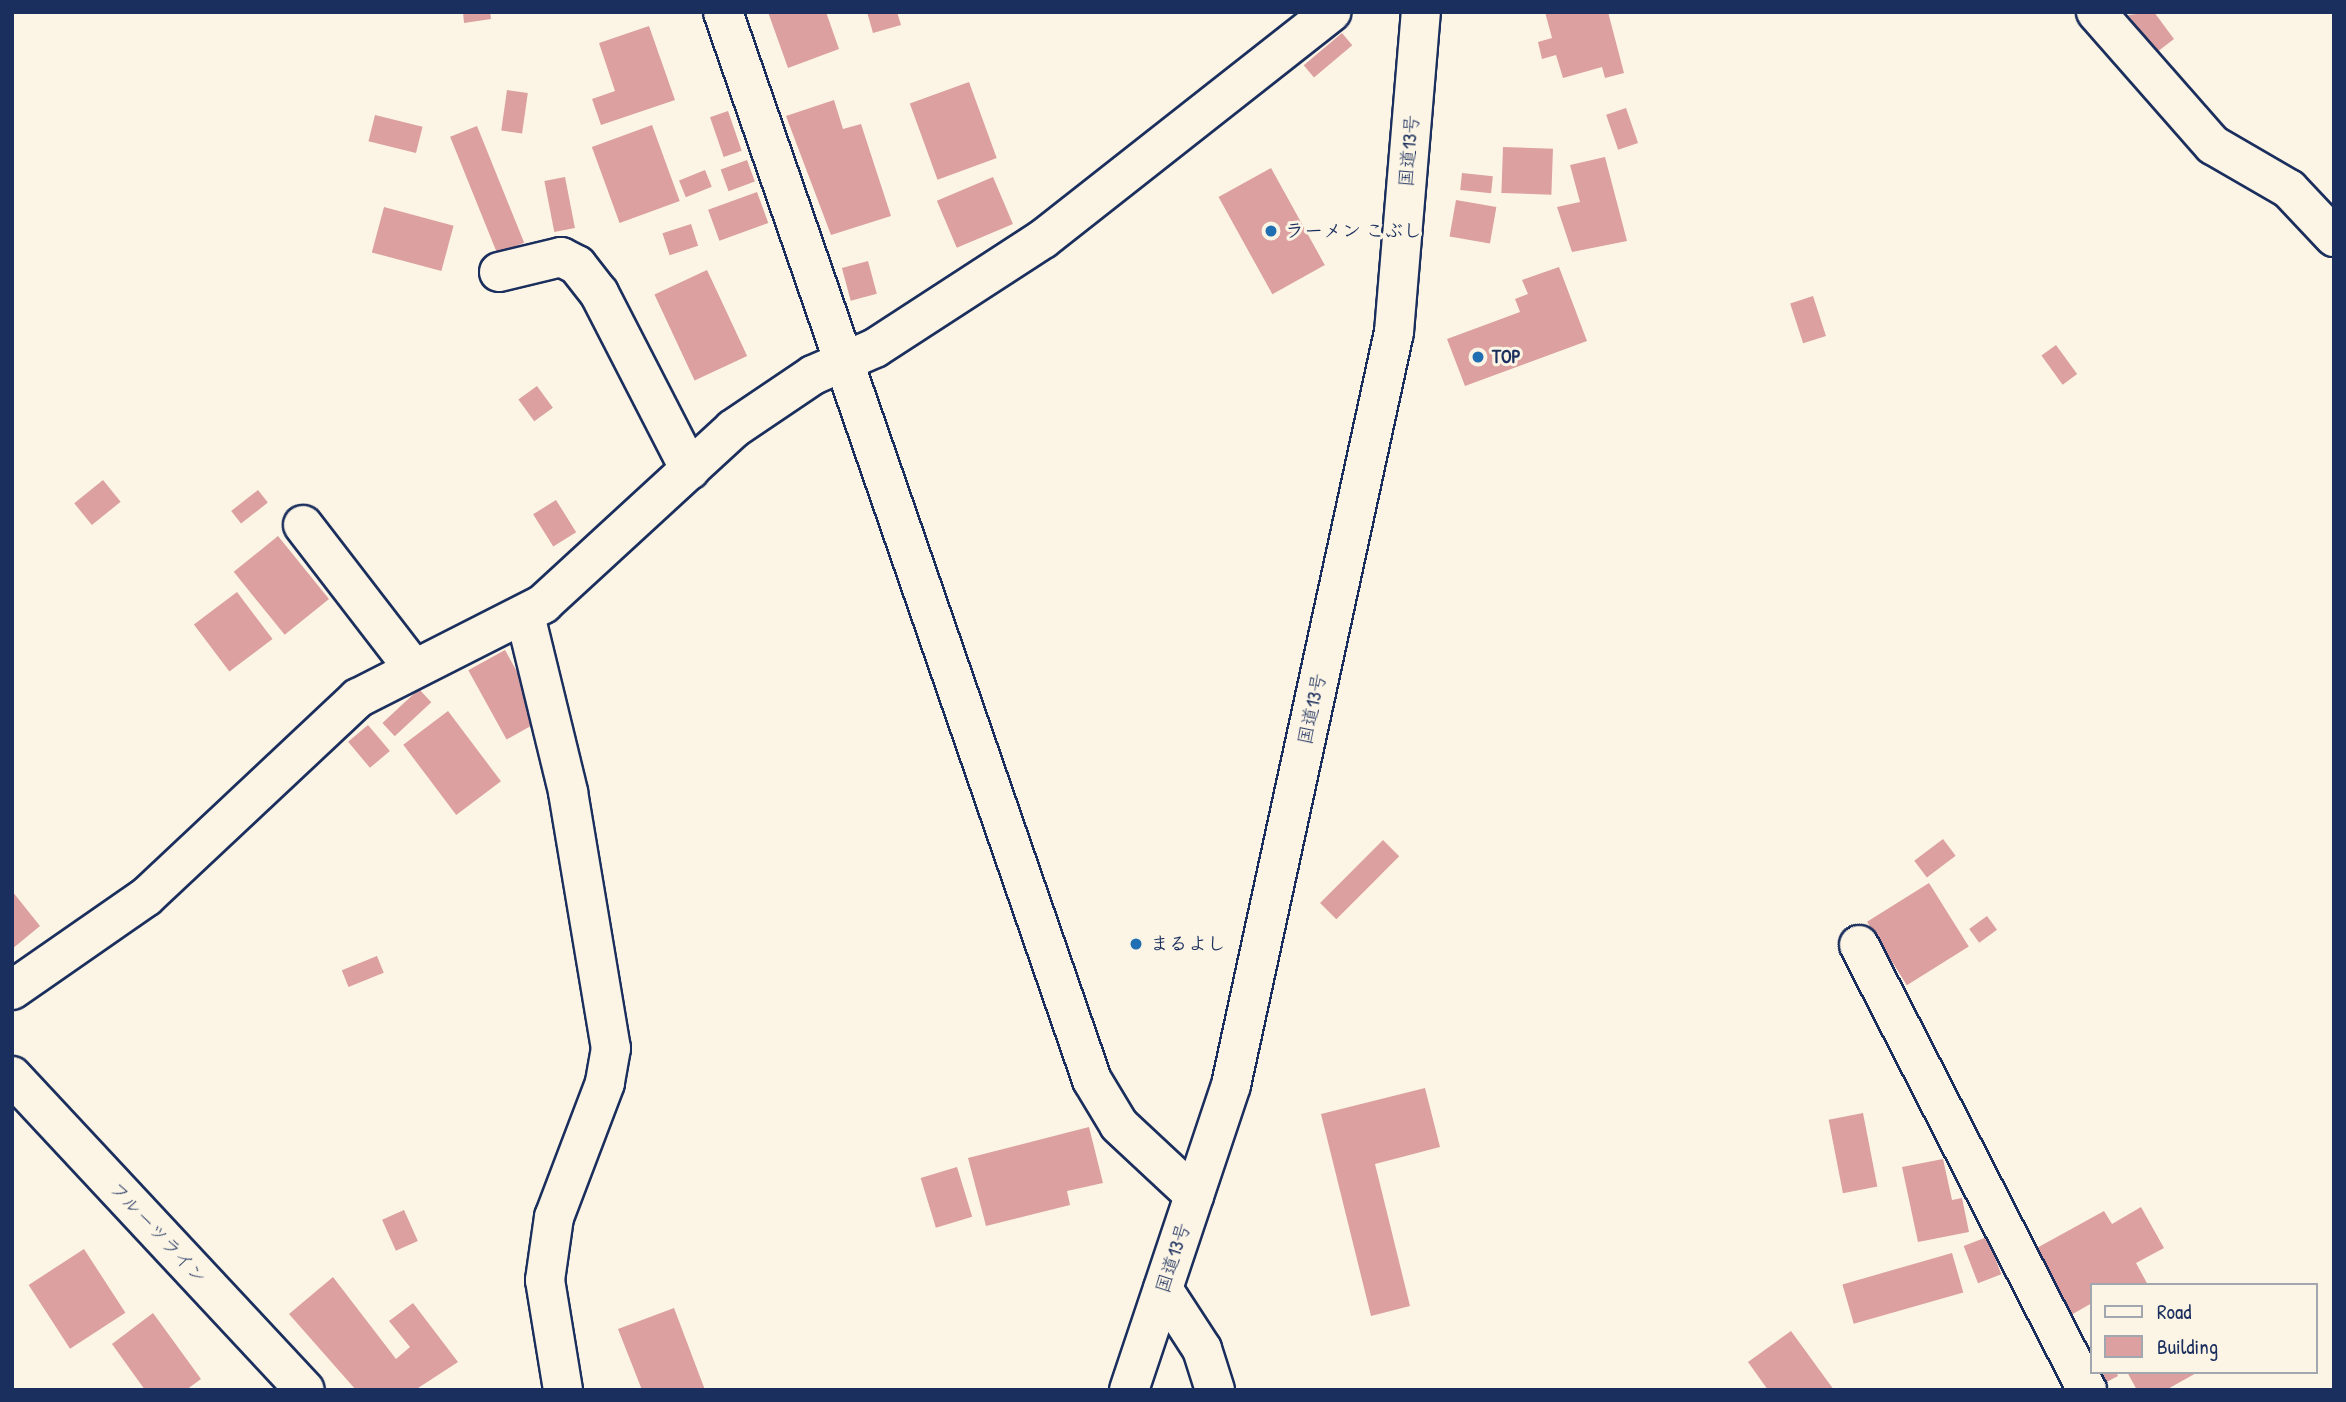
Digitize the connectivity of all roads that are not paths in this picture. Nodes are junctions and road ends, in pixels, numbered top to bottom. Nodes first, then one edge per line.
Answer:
1 (723, 12) edge
2 (1331, 12) edge
3 (1421, 12) edge
4 (2096, 12) edge
5 (2334, 237) edge
6 (499, 272) dead end
7 (841, 363) junction
8 (690, 470) junction
9 (303, 526) dead end
10 (525, 615) junction
11 (413, 668) junction
12 (1859, 945) dead end
13 (12, 990) edge
14 (12, 1076) edge
15 (1194, 1195) junction
16 (1163, 1289) junction
17 (305, 1390) edge
18 (564, 1390) edge
19 (1129, 1390) edge
20 (1215, 1390) edge
21 (2087, 1390) edge

1 - 7 main road
2 - 7 main road
3 - 15 main road, 国道13号
4 - 5 main road
6 - 8 main road
7 - 8 main road
7 - 15 main road
8 - 10 main road
9 - 11 main road
10 - 11 main road
10 - 18 main road
11 - 13 main road
12 - 21 main road
14 - 17 main road, フルーツライン
15 - 16 main road, 国道13号
16 - 19 main road, 国道13号
16 - 20 main road

